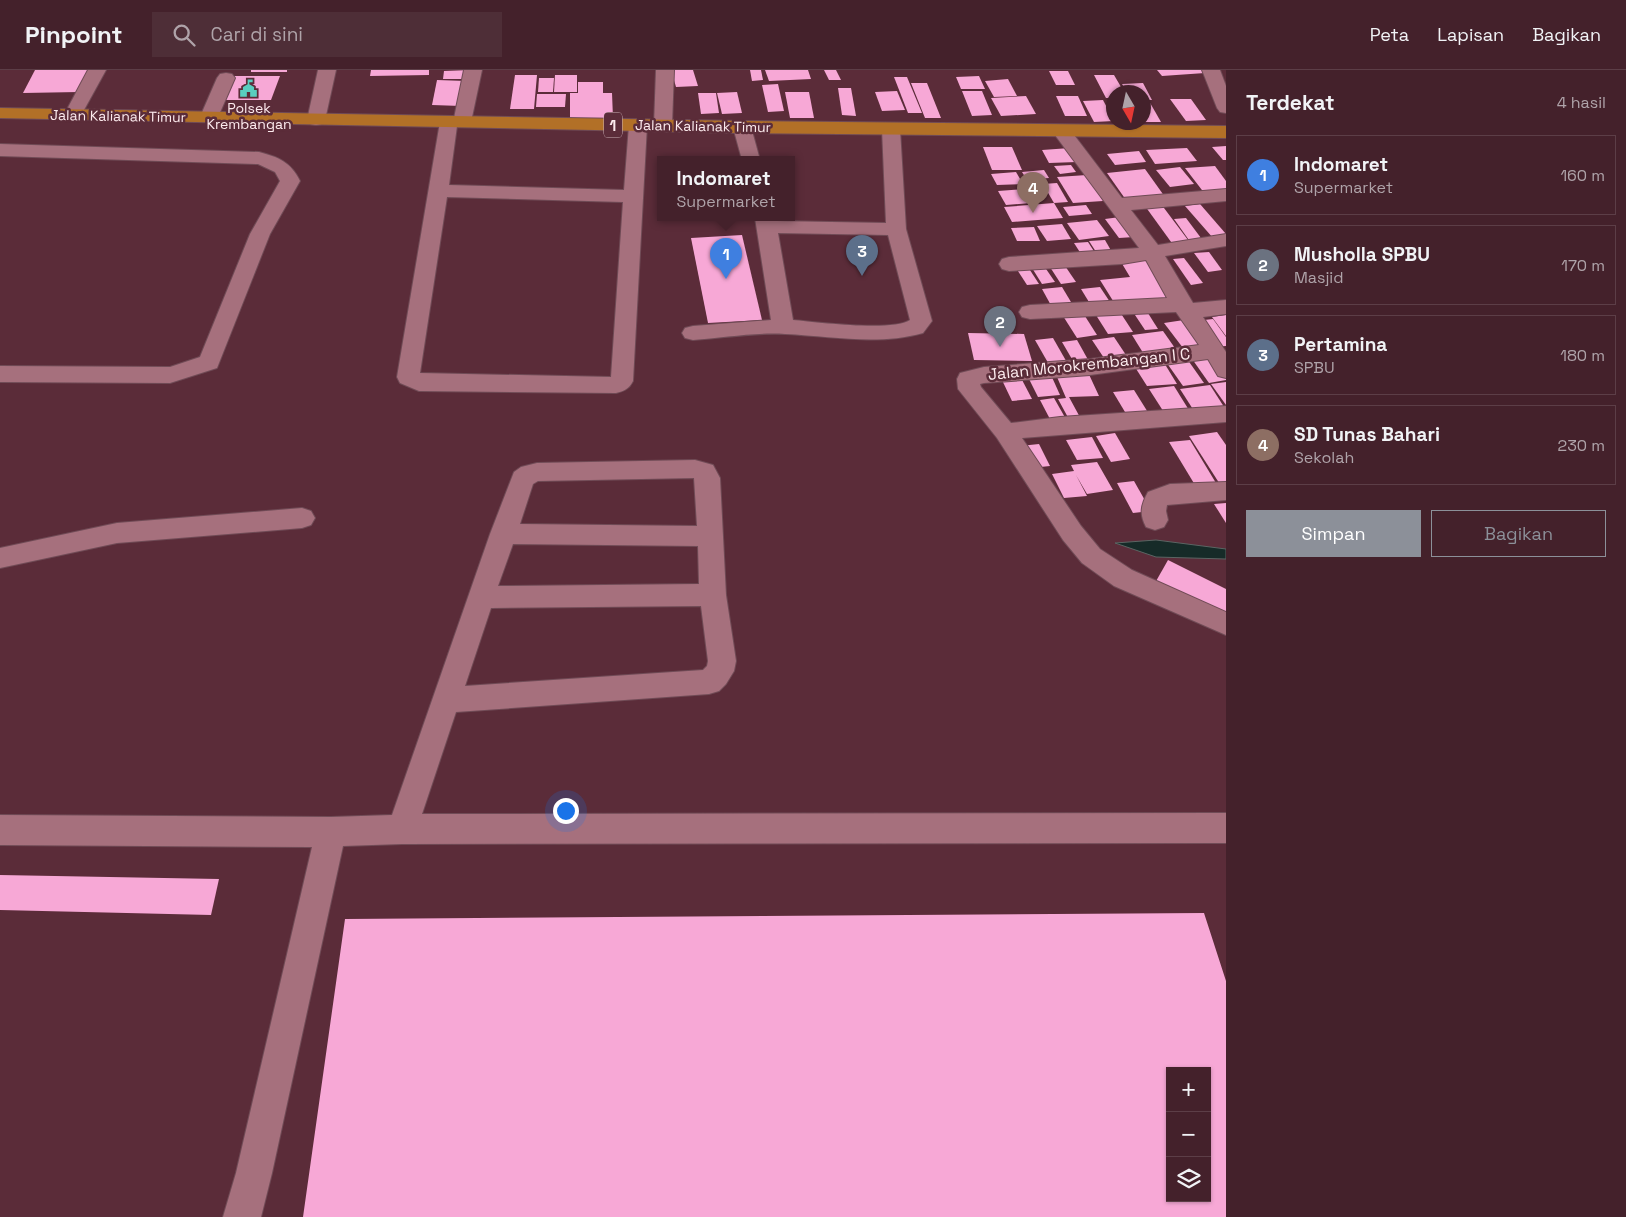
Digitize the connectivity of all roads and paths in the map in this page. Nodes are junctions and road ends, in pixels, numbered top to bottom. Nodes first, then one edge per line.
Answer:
1 (97, 70) edge
2 (327, 70) edge
3 (473, 70) edge
4 (665, 70) edge
5 (1211, 70) edge
6 (226, 78) dead end
7 (1226, 108) edge
8 (0, 113) edge
9 (73, 115) junction
10 (209, 117) junction
11 (316, 120) junction
12 (456, 122) junction
13 (638, 125) junction
14 (663, 125) junction
15 (742, 127) junction
16 (892, 128) junction
17 (1061, 131) junction
18 (1226, 132) edge
19 (0, 150) edge
20 (750, 156) edge
21 (438, 191) junction
22 (1226, 195) edge
23 (634, 196) junction
24 (1116, 205) junction
25 (766, 222) edge
26 (896, 229) junction
27 (1226, 240) edge
28 (1152, 251) junction
29 (1009, 264) dead end
30 (1226, 307) edge
31 (1185, 308) junction
32 (1030, 312) dead end
33 (783, 326) junction
34 (693, 333) dead end
35 (1212, 351) junction
36 (1226, 370) edge
37 (0, 374) edge
38 (1226, 414) edge
39 (1005, 432) junction
40 (1226, 491) edge
41 (302, 518) dead end
42 (1155, 520) dead end
43 (503, 534) junction
44 (711, 536) junction
45 (0, 558) edge
46 (713, 595) junction
47 (481, 597) junction
48 (1226, 624) edge
49 (446, 700) junction
50 (402, 828) junction
51 (0, 830) edge
52 (331, 832) junction
53 (1224, 834) edge
54 (242, 1217) edge

1 - 9 street
2 - 11 street
3 - 12 street
4 - 14 street
5 - 7 street
6 - 10 street
8 - 9 highway, Jalan Kalianak Timur / 1
9 - 10 highway, Jalan Kalianak Timur / 1
10 - 11 highway, Jalan Kalianak Timur / 1
11 - 12 highway, Jalan Kalianak Timur / 1
12 - 13 highway, Jalan Kalianak Timur / 1
12 - 21 street
13 - 14 highway, Jalan Kalianak Timur / 1
13 - 23 street
14 - 15 highway, Jalan Kalianak Timur / 1
15 - 16 highway, Jalan Kalianak Timur / 1
15 - 20 street
16 - 17 highway, Jalan Kalianak Timur / 1
16 - 26 street
17 - 18 highway, Jalan Kalianak Timur / 1
17 - 24 street
19 - 37 street
21 - 23 street
21 - 23 street
22 - 24 street
24 - 28 street
25 - 26 street
25 - 33 street
26 - 33 street
27 - 28 street
28 - 29 street
28 - 31 street
30 - 31 street
31 - 32 street
31 - 35 street
33 - 34 street
35 - 36 street
35 - 39 street, Jalan Morokrembangan I C
38 - 39 street
39 - 48 street
40 - 42 street
41 - 45 street
43 - 44 street
43 - 44 street
43 - 47 street
44 - 46 street
46 - 47 street
46 - 49 street
47 - 49 street
49 - 50 street
50 - 52 street
50 - 53 street
51 - 52 street
52 - 54 street

